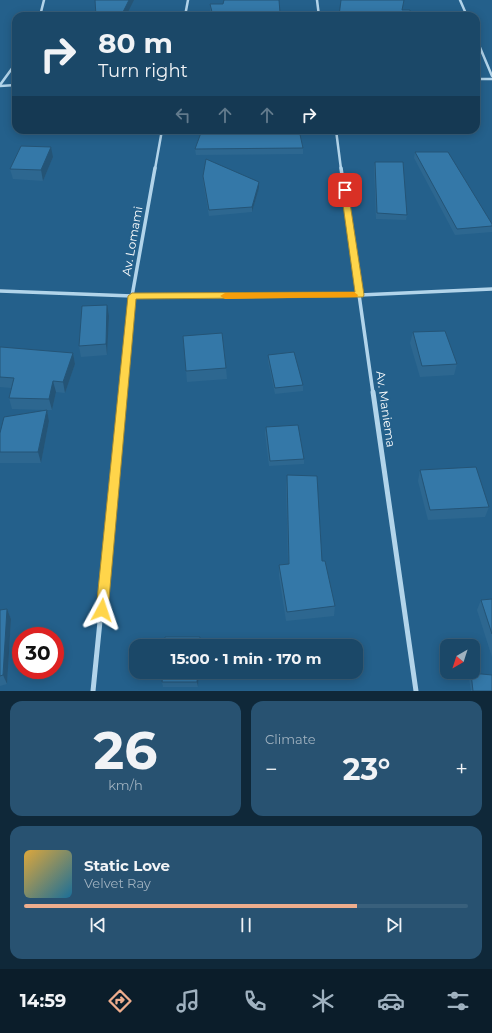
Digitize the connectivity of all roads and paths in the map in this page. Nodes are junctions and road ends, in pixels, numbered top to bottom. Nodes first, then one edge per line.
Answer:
1 (44, 0) edge
2 (188, 0) edge
3 (317, 0) edge
4 (460, 0) edge
5 (41, 12) edge
6 (186, 12) edge
7 (318, 12) edge
8 (465, 12) edge
9 (480, 48) edge
10 (12, 68) edge
11 (492, 76) edge
12 (480, 79) edge
13 (492, 79) edge
14 (0, 85) edge
15 (12, 86) edge
16 (161, 134) edge
17 (337, 134) edge
18 (492, 289) edge
19 (0, 291) edge
20 (360, 295) junction
21 (132, 296) junction
22 (93, 691) edge
23 (416, 691) edge

1 - 5 street
2 - 6 street
3 - 7 street
4 - 8 street
9 - 11 street
10 - 14 street
12 - 13 street
14 - 15 street
16 - 21 street, Av. Lomami
17 - 20 street, Av. Maniema
18 - 20 street
19 - 21 street
20 - 21 street
20 - 23 street, Av. Maniema
21 - 22 street, Av. Lomami

